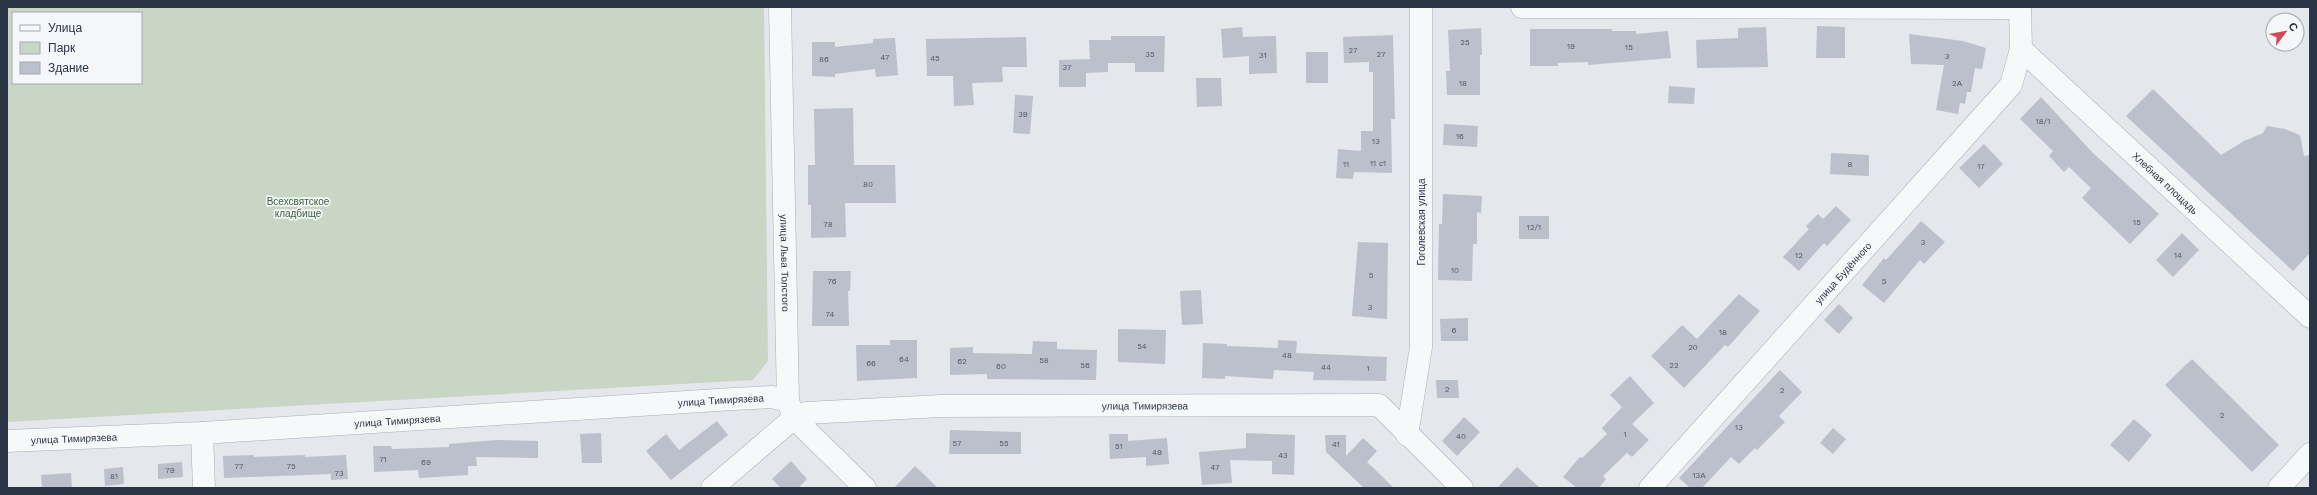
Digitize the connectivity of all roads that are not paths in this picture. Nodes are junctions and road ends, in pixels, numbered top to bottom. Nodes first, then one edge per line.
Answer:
1 (780, 7) edge
2 (1421, 7) edge
3 (1522, 7) edge
4 (2020, 8) edge
5 (2021, 49) junction
6 (2310, 317) edge
7 (791, 410) junction
8 (202, 433) junction
9 (1407, 435) junction
10 (7, 441) edge
11 (2310, 454) edge
12 (204, 488) edge
13 (712, 488) edge
14 (865, 488) edge
15 (1462, 488) edge
16 (1650, 488) edge
17 (2279, 488) edge

1 - 7 street, улица Льва Толстого
2 - 9 street, Гоголевская улица
3 - 4 street
4 - 5 street, улица Будённого
5 - 6 street, Хлебная площадь
5 - 16 street, улица Будённого
7 - 8 street, улица Тимирязева
7 - 9 street, улица Тимирязева
7 - 13 street
7 - 14 street
8 - 10 street, улица Тимирязева
8 - 12 street
9 - 15 street, улица Тимирязева
11 - 17 street

